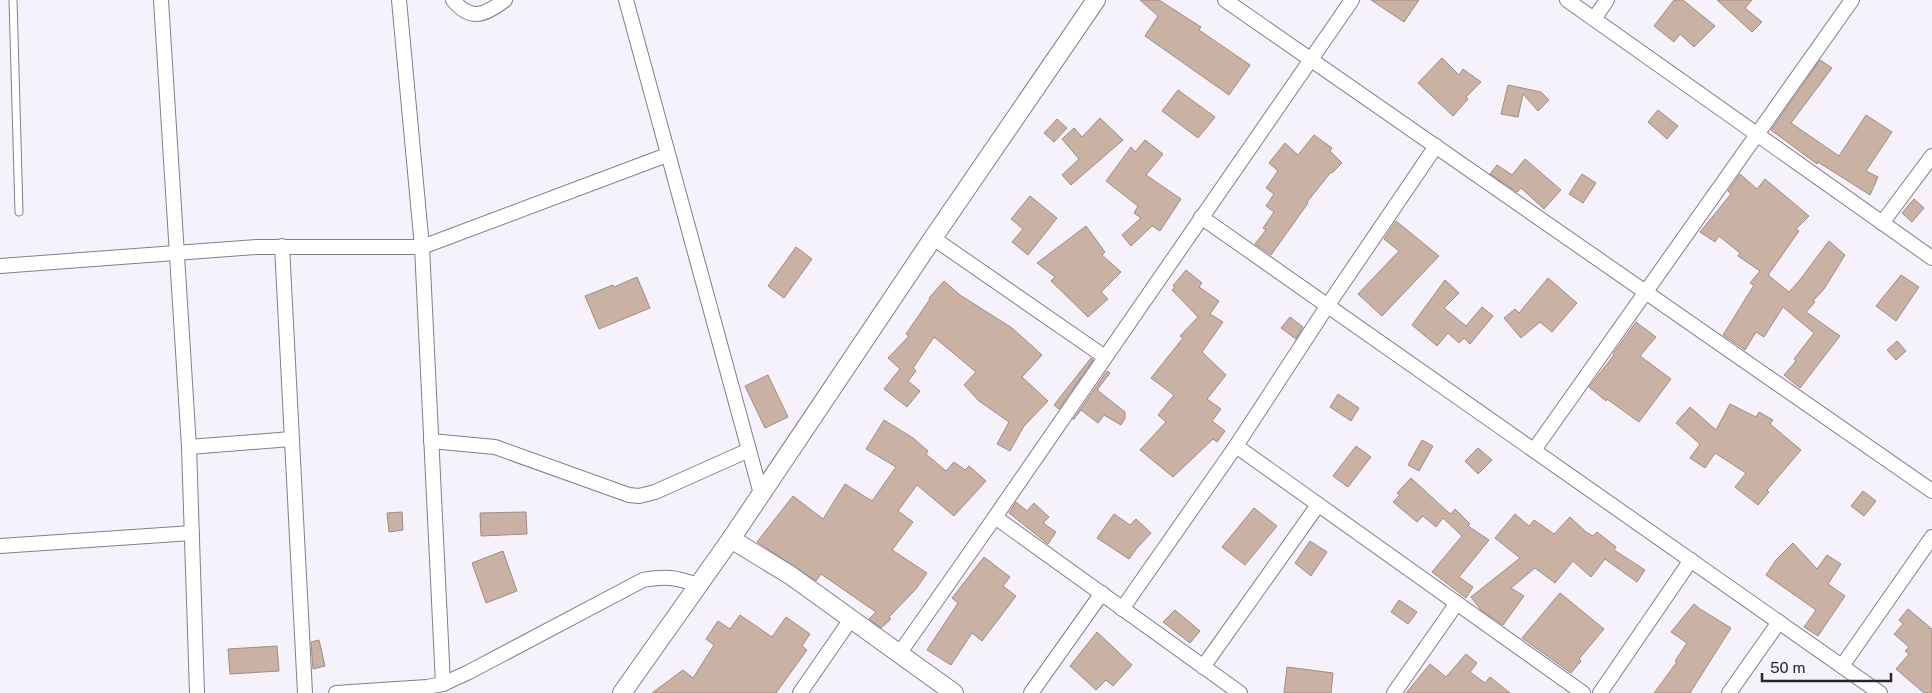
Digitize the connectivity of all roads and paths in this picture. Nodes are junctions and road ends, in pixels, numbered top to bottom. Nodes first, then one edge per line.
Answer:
1 (13, 0) edge
2 (161, 0) edge
3 (399, 0) edge
4 (453, 0) edge
5 (505, 0) edge
6 (626, 0) edge
7 (1096, 0) edge
8 (1226, 0) edge
9 (1352, 0) edge
10 (1567, 0) edge
11 (1607, 0) edge
12 (1852, 0) edge
13 (1594, 19) junction
14 (1311, 60) junction
15 (1758, 135) junction
16 (1436, 146) junction
17 (667, 155) junction
18 (1932, 156) edge
19 (19, 212) dead end
20 (1201, 217) junction
21 (1882, 223) junction
22 (933, 238) junction
23 (282, 246) junction
24 (422, 247) junction
25 (178, 253) junction
26 (1932, 258) edge
27 (0, 266) edge
28 (1647, 292) junction
29 (1328, 305) junction
30 (1105, 357) junction
31 (291, 439) junction
32 (431, 441) junction
33 (1236, 446) junction
34 (189, 447) junction
35 (749, 450) junction
36 (1534, 450) junction
37 (1932, 492) edge
38 (761, 494) junction
39 (1318, 504) junction
40 (995, 517) junction
41 (192, 533) junction
42 (1932, 537) edge
43 (731, 539) junction
44 (0, 546) edge
45 (1691, 560) junction
46 (697, 585) junction
47 (1102, 593) junction
48 (1457, 602) junction
49 (1122, 609) junction
50 (851, 619) junction
51 (1779, 622) junction
52 (899, 654) junction
53 (1203, 666) junction
54 (1842, 666) junction
55 (443, 684) junction
56 (197, 693) edge
57 (305, 693) edge
58 (336, 693) edge
59 (622, 693) edge
60 (800, 693) edge
61 (954, 693) edge
62 (1031, 693) edge
63 (1240, 693) edge
64 (1394, 693) edge
65 (1584, 693) edge
66 (1600, 693) edge
67 (1729, 693) edge
68 (1880, 693) edge

1 - 19 lane
2 - 25 street
3 - 24 street
4 - 5 street
6 - 17 street
7 - 22 street
8 - 14 street
9 - 14 street
10 - 13 street
11 - 13 street
12 - 15 street
13 - 15 street
14 - 16 street
14 - 20 street
15 - 21 street
15 - 28 street
16 - 28 street
16 - 29 street
17 - 24 street
17 - 35 street
18 - 21 street
20 - 29 street
20 - 30 street
21 - 26 street
22 - 30 street
22 - 38 street
23 - 24 street
23 - 25 street
23 - 31 street
24 - 32 street
25 - 27 street
25 - 34 street
28 - 36 street
28 - 37 street
29 - 33 street
29 - 36 street
30 - 40 street
31 - 34 street
31 - 57 street
32 - 35 street
32 - 55 street
33 - 39 street
33 - 49 street
34 - 41 street
35 - 38 street
36 - 45 street
38 - 43 street
39 - 48 street
39 - 53 street
40 - 47 street
40 - 52 street
41 - 44 street
41 - 56 street
42 - 54 street
43 - 46 street
43 - 50 street
45 - 51 street
45 - 66 street
46 - 55 street
46 - 59 street
47 - 49 street
47 - 62 street
48 - 64 street
48 - 65 street
49 - 53 street
50 - 52 street
50 - 60 street
51 - 54 street
51 - 67 street
52 - 61 street
53 - 63 street
54 - 68 street
55 - 58 street

